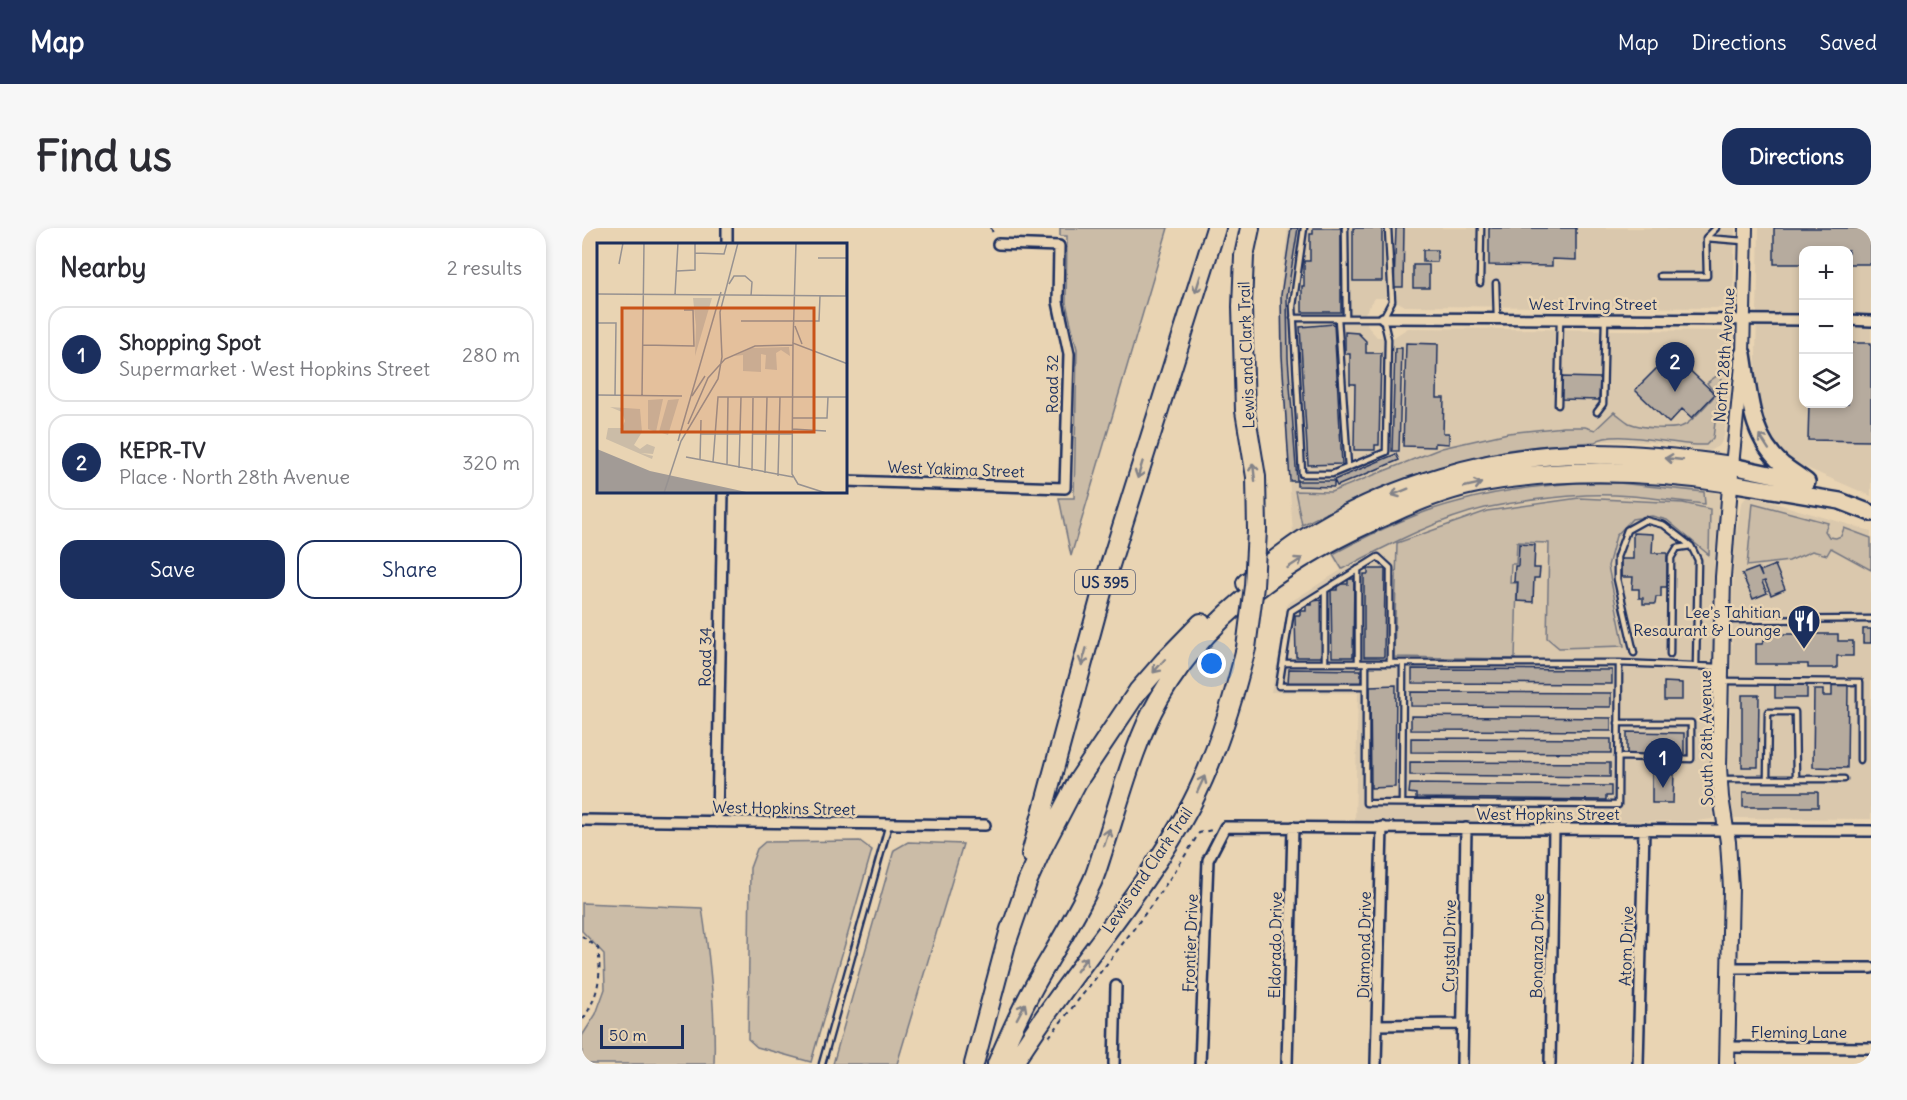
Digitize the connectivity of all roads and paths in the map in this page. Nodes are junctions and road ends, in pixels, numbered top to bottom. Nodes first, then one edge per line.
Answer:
1 (1216, 228) edge
2 (1250, 228) edge
3 (1262, 228) edge
4 (1304, 228) edge
5 (1346, 228) edge
6 (1388, 228) edge
7 (1481, 228) edge
8 (1716, 228) edge
9 (1746, 234) edge
10 (1706, 238) junction
11 (998, 244) dead end
12 (1660, 276) dead end
13 (1480, 283) dead end
14 (1496, 283) dead end
15 (1242, 307) junction
16 (1346, 317) junction
17 (1293, 318) junction
18 (1338, 318) junction
19 (1383, 318) junction
20 (1497, 318) junction
21 (1560, 319) junction
22 (1605, 319) junction
23 (1744, 320) junction
24 (1799, 320) edge
25 (1853, 321) edge
26 (1871, 321) edge
27 (1743, 354) junction
28 (1558, 405) dead end
29 (1597, 412) dead end
30 (1348, 467) junction
31 (1731, 474) junction
32 (848, 481) edge
33 (1807, 482) junction
34 (1065, 488) joint
35 (723, 494) edge
36 (1840, 501) junction
37 (1871, 513) edge
38 (1691, 546) junction
39 (1358, 569) junction
40 (1325, 590) junction
41 (1871, 619) edge
42 (1722, 620) junction
43 (1634, 653) dead end
44 (1670, 654) dead end
45 (1283, 663) junction
46 (1325, 663) junction
47 (1358, 663) junction
48 (1366, 663) junction
49 (1390, 663) junction
50 (1403, 663) junction
51 (1619, 663) junction
52 (1696, 666) junction
53 (1721, 674) junction
54 (1366, 686) junction
55 (1618, 723) junction
56 (1618, 758) junction
57 (1860, 760) dead end
58 (1719, 779) junction
59 (1767, 779) junction
60 (1796, 779) junction
61 (1844, 779) dead end
62 (1402, 803) junction
63 (582, 820) edge
64 (717, 822) junction
65 (889, 824) junction
66 (985, 825) dead end
67 (1293, 827) junction
68 (1383, 827) junction
69 (1466, 828) junction
70 (1224, 829) junction
71 (1554, 829) junction
72 (1644, 829) junction
73 (1726, 830) junction
74 (1871, 831) edge
75 (582, 936) edge
76 (1007, 941) junction
77 (1730, 968) junction
78 (1871, 968) edge
79 (1116, 986) dead end
80 (582, 1021) edge
81 (1463, 1024) junction
82 (1377, 1025) junction
83 (1043, 1046) dead end
84 (1728, 1047) junction
85 (1871, 1048) edge
86 (822, 1064) edge
87 (974, 1064) edge
88 (997, 1064) edge
89 (1013, 1064) edge
90 (1114, 1064) edge
91 (1200, 1064) edge
92 (1287, 1064) edge
93 (1376, 1064) edge
94 (1462, 1064) edge
95 (1550, 1064) edge
96 (1638, 1064) edge
97 (1727, 1064) edge

1 -> 76 highway, US 395
2 - 15 highway, Lewis and Clark Trail
3 - 15 highway
4 - 17 lane
5 - 16 lane
6 - 19 lane
7 - 13 lane
8 - 10 lane
9 - 10 lane
9 - 23 street, North 28th Avenue
10 - 12 lane
11 - 34 street, Road 32
14 - 20 lane
89 -> 15 highway, Lewis and Clark Trail, bridge
16 - 18 lane
16 - 19 lane
17 - 18 lane
17 - 30 lane
18 - 30 lane
19 - 20 street, West Irving Street
19 - 30 lane
20 - 21 street, West Irving Street
21 - 22 street, West Irving Street
21 - 28 lane
22 - 23 street, West Irving Street
22 - 29 lane
23 - 24 street, West Irving Street
23 - 27 street, North 28th Avenue
25 - 26 street
27 - 31 street, North 28th Avenue
33 -> 27 main road
31 - 33 main road
31 - 36 main road
31 - 42 main road, South 28th Avenue
31 -> 76 highway
88 -> 31 highway
32 - 34 street, West Yakima Street
33 - 36 main road
35 - 64 street, Road 34
36 - 37 main road
38 - 43 lane
38 - 44 lane
38 - 52 lane
39 - 40 lane
39 - 47 lane
39 - 49 lane
40 - 45 lane
40 - 46 lane
41 - 42 lane
42 - 53 main road, South 28th Avenue
45 - 46 lane
45 - 54 lane
46 - 47 lane
47 - 48 lane
48 - 49 lane
48 - 54 lane
49 - 50 lane
50 - 51 lane
50 - 62 lane
51 - 52 lane
51 - 55 lane
52 - 53 lane
53 - 57 lane
53 - 58 main road, South 28th Avenue
54 - 62 lane
55 - 56 lane
55 - 56 lane
56 - 62 lane
58 - 59 lane
58 - 73 main road, South 28th Avenue
59 - 60 lane
59 - 60 lane
60 - 61 lane
63 - 64 street, West Hopkins Street
64 - 65 street, West Hopkins Street
65 - 66 street, West Hopkins Street
65 - 86 lane
67 - 68 street, West Hopkins Street
67 - 70 street, West Hopkins Street
67 - 92 street, Eldorado Drive
68 - 69 street, West Hopkins Street
68 - 82 street, Diamond Drive
69 - 71 street, West Hopkins Street
69 - 81 street, Crystal Drive
70 - 83 path
70 - 91 street, Frontier Drive
71 - 72 street, West Hopkins Street
71 - 95 street, Bonanza Drive
72 - 73 street, West Hopkins Street
72 - 96 street, Atom Drive
73 - 74 street, West Hopkins Street
73 - 77 main road, South 28th Avenue
75 - 80 path
76 - 87 highway, US 395
77 - 78 street
77 - 84 main road, South 28th Avenue
79 - 90 street
81 - 82 street
81 - 94 street, Crystal Drive
82 - 93 street, Diamond Drive
84 - 85 street, Fleming Lane
84 - 97 main road, South 28th Avenue

